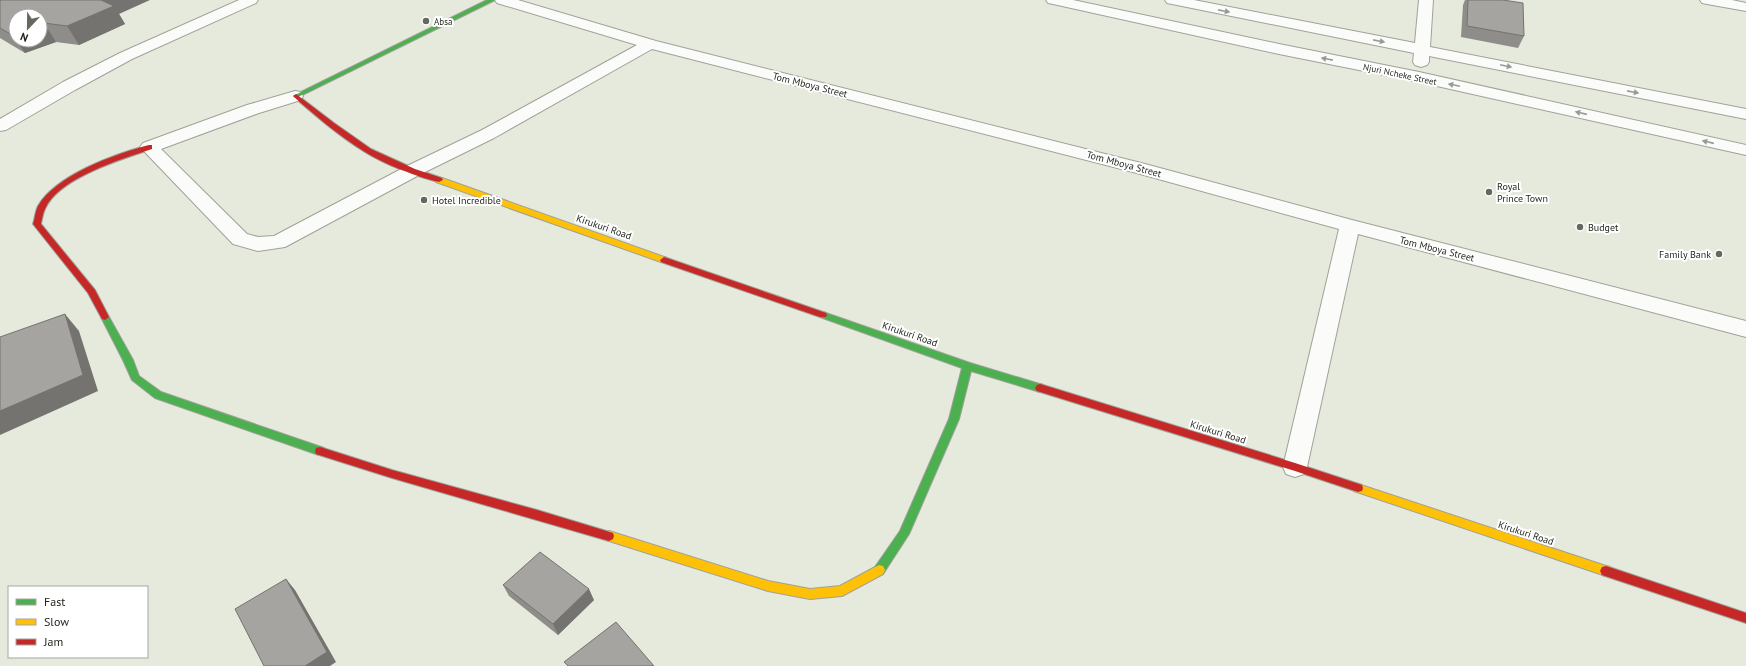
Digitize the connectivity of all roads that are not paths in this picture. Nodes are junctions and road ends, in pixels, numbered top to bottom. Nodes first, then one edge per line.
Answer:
1 (251, 0) edge
2 (492, 0) edge
3 (1052, 0) edge
4 (1172, 0) edge
5 (1426, 0) edge
6 (1707, 0) edge
7 (512, 1) edge
8 (1746, 7) edge
9 (650, 44) junction
10 (1423, 49) junction
11 (1419, 77) junction
12 (295, 96) junction
13 (1746, 114) edge
14 (0, 126) edge
15 (149, 147) junction
16 (1746, 150) edge
17 (412, 172) junction
18 (1350, 226) junction
19 (1746, 329) edge
20 (966, 366) junction
21 (1295, 467) junction
22 (1746, 618) edge

1 - 14 street
2 - 12 street
11 -> 3 street, Njuri Ncheke Street
4 -> 10 street
5 - 10 street
6 - 8 street
7 - 9 street, Tom Mboya Street
9 - 17 street
9 - 18 street, Tom Mboya Street
10 - 11 street
10 -> 13 street
16 -> 11 street, Njuri Ncheke Street
12 - 15 street
12 - 17 street, Kirukuri Road
15 - 17 street
15 - 20 street
17 - 20 street, Kirukuri Road
18 - 19 street, Tom Mboya Street
18 - 21 street
20 - 21 street, Kirukuri Road
21 - 22 street, Kirukuri Road

